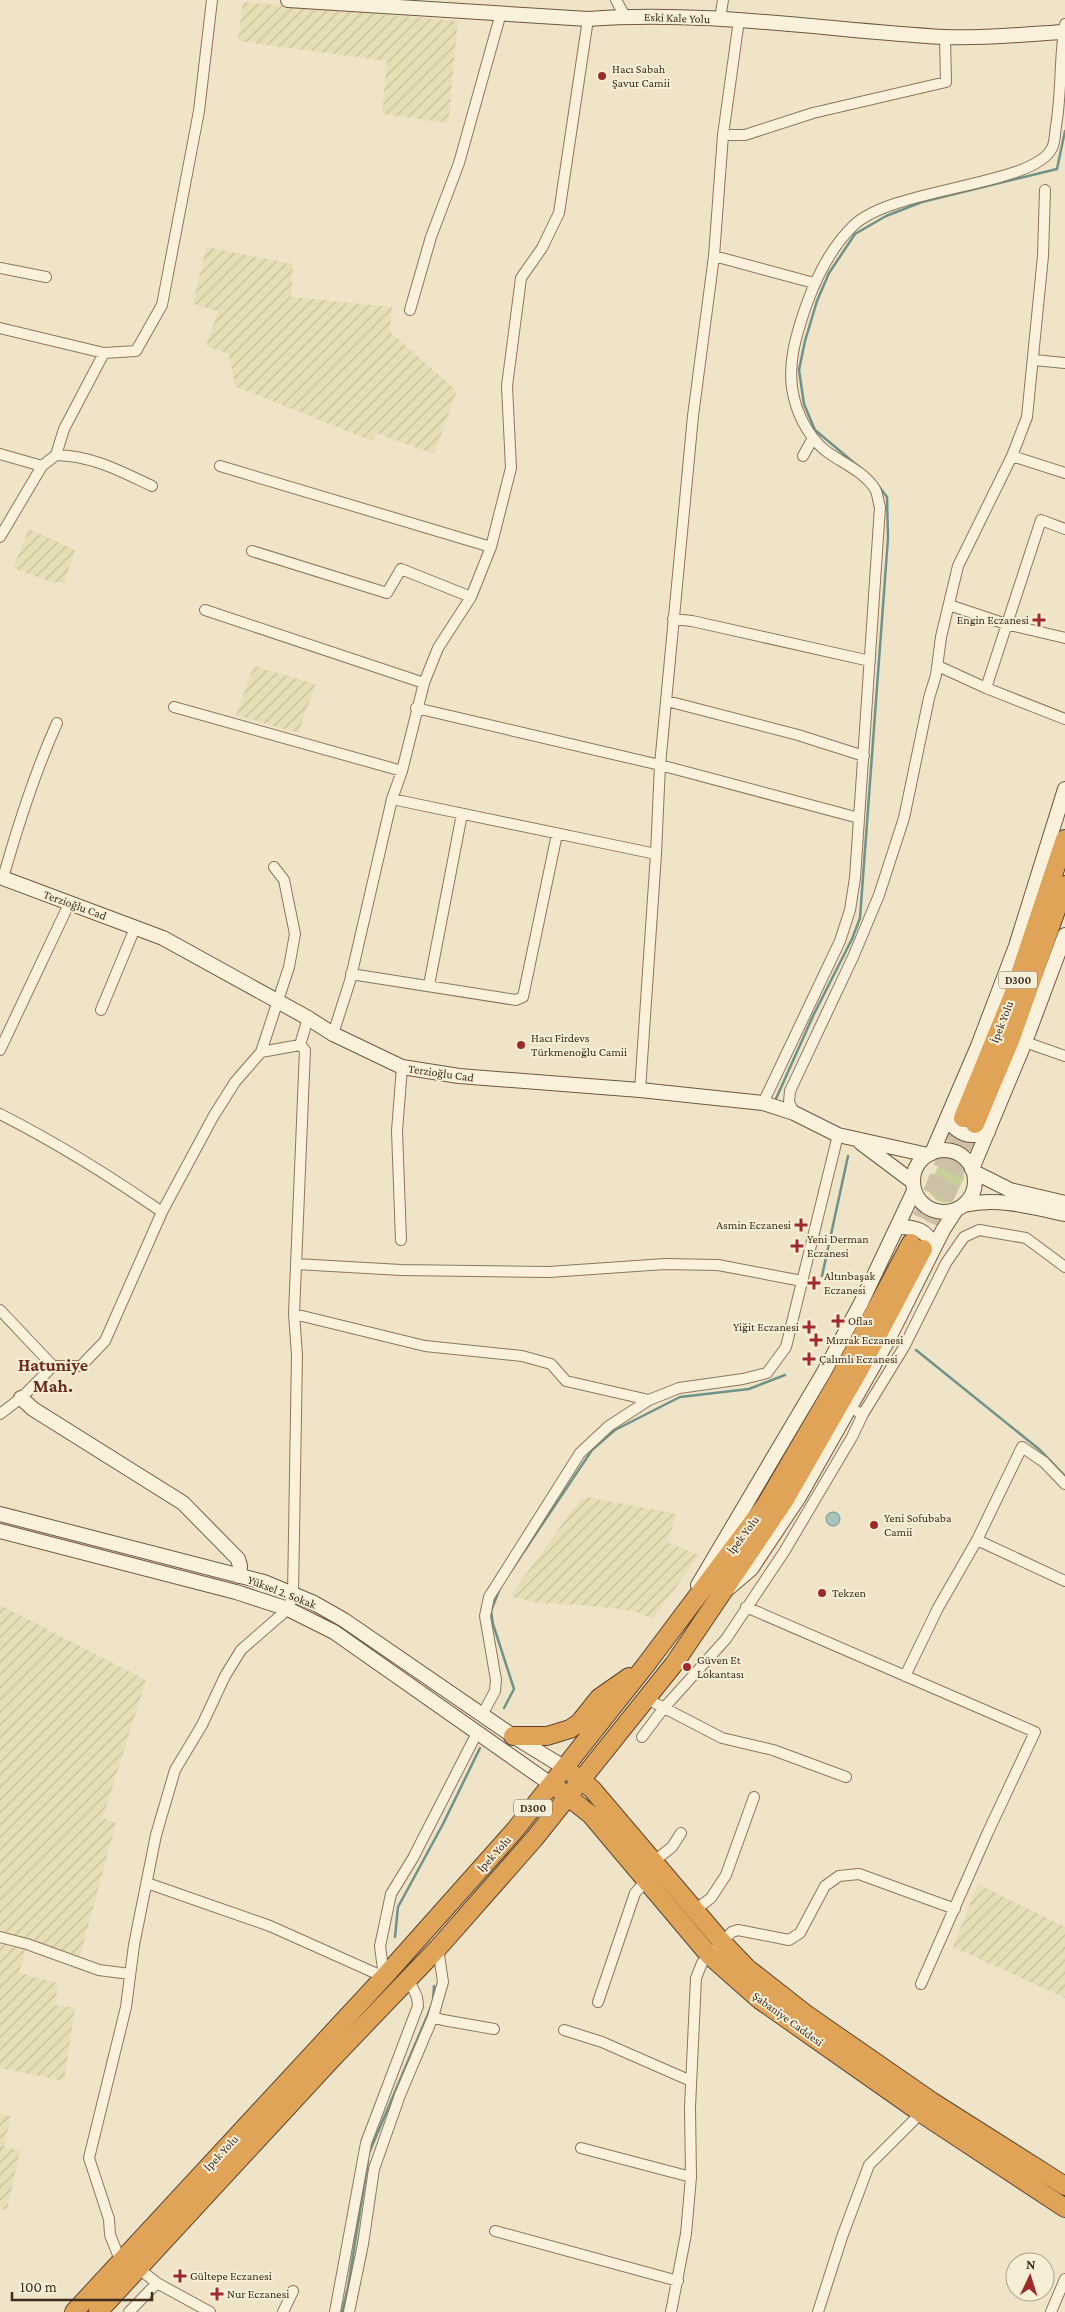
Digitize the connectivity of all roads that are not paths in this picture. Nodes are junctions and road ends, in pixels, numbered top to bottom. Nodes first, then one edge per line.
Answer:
1 (212, 0) edge
2 (288, 0) edge
3 (616, 0) edge
4 (723, 0) edge
5 (408, 4) edge
6 (501, 13) junction
7 (625, 16) junction
8 (588, 19) junction
9 (720, 20) junction
10 (739, 20) junction
11 (1065, 29) edge
12 (945, 37) junction
13 (723, 135) junction
14 (1046, 190) dead end
15 (714, 256) junction
16 (0, 268) edge
17 (46, 277) dead end
18 (814, 283) junction
19 (410, 310) dead end
20 (0, 328) edge
21 (104, 353) junction
22 (1034, 360) junction
23 (1065, 363) edge
24 (813, 438) junction
25 (0, 454) edge
26 (56, 455) junction
27 (803, 456) dead end
28 (1012, 456) junction
29 (42, 466) junction
30 (220, 466) dead end
31 (1065, 473) edge
32 (152, 486) dead end
33 (1065, 529) edge
34 (0, 536) edge
35 (491, 547) junction
36 (252, 552) dead end
37 (471, 597) junction
38 (948, 605) junction
39 (205, 610) dead end
40 (673, 619) junction
41 (1006, 624) junction
42 (1065, 638) edge
43 (870, 661) junction
44 (938, 666) junction
45 (424, 683) junction
46 (986, 688) junction
47 (667, 701) junction
48 (174, 707) dead end
49 (416, 708) junction
50 (1065, 719) edge
51 (57, 724) dead end
52 (864, 756) junction
53 (660, 765) junction
54 (402, 771) junction
55 (1065, 789) edge
56 (392, 799) junction
57 (462, 814) junction
58 (859, 818) junction
59 (557, 834) junction
60 (1065, 839) edge
61 (656, 854) junction
62 (274, 867) dead end
63 (1, 878) edge
64 (1065, 885) edge
65 (69, 904) junction
66 (135, 928) junction
67 (1065, 935) edge
68 (352, 974) junction
69 (429, 985) junction
70 (278, 1002) junction
71 (101, 1010) dead end
72 (308, 1018) junction
73 (333, 1034) junction
74 (1024, 1042) junction
75 (300, 1045) junction
76 (0, 1050) edge
77 (261, 1052) junction
78 (1065, 1056) edge
79 (402, 1067) junction
80 (640, 1090) junction
81 (763, 1102) junction
82 (794, 1113) junction
83 (0, 1114) edge
84 (968, 1123) junction
85 (838, 1135) junction
86 (857, 1140) junction
87 (930, 1154) junction
88 (973, 1170) junction
89 (914, 1187) junction
90 (1065, 1203) edge
91 (960, 1207) junction
92 (162, 1212) junction
93 (1065, 1214) edge
94 (898, 1227) junction
95 (401, 1240) dead end
96 (923, 1246) junction
97 (296, 1264) junction
98 (1065, 1267) edge
99 (802, 1280) junction
100 (0, 1310) edge
101 (294, 1314) junction
102 (53, 1366) junction
103 (21, 1398) junction
104 (649, 1400) junction
105 (857, 1411) junction
106 (0, 1414) edge
107 (1065, 1484) edge
108 (0, 1514) edge
109 (0, 1531) edge
110 (976, 1540) junction
111 (239, 1576) junction
112 (1065, 1581) edge
113 (293, 1594) junction
114 (720, 1596) junction
115 (746, 1607) junction
116 (288, 1609) junction
117 (675, 1624) junction
118 (645, 1666) junction
119 (906, 1676) junction
120 (647, 1699) junction
121 (663, 1709) junction
122 (482, 1715) junction
123 (477, 1733) junction
124 (513, 1736) junction
125 (642, 1738) dead end
126 (565, 1768) junction
127 (846, 1777) dead end
128 (582, 1780) junction
129 (552, 1785) junction
130 (568, 1796) junction
131 (754, 1797) dead end
132 (681, 1833) dead end
133 (653, 1862) junction
134 (646, 1881) junction
135 (147, 1883) junction
136 (955, 1909) junction
137 (695, 1910) junction
138 (0, 1937) edge
139 (722, 1942) junction
140 (438, 1948) junction
141 (710, 1955) junction
142 (130, 1974) junction
143 (384, 1977) junction
144 (408, 1980) junction
145 (922, 1984) dead end
146 (598, 2002) dead end
147 (433, 2017) junction
148 (494, 2029) dead end
149 (564, 2030) dead end
150 (692, 2081) junction
151 (921, 2113) junction
152 (581, 2148) dead end
153 (691, 2177) junction
154 (1065, 2186) edge
155 (1065, 2208) edge
156 (495, 2231) dead end
157 (121, 2262) junction
158 (138, 2268) junction
159 (1065, 2279) edge
160 (678, 2281) junction
161 (158, 2283) junction
162 (292, 2291) dead end
163 (74, 2312) edge
164 (98, 2312) edge
165 (129, 2312) edge
166 (210, 2312) edge
167 (283, 2312) edge
168 (335, 2312) edge
169 (349, 2312) edge
170 (671, 2312) edge
171 (818, 2312) edge
172 (1051, 2312) edge

1 - 21 street
2 - 5 street, Eski Kale Yolu
3 - 7 street
4 - 9 street
5 - 6 street, Eski Kale Yolu
6 - 8 street, Eski Kale Yolu
6 - 19 street
7 - 8 street, Eski Kale Yolu
7 - 9 street, Eski Kale Yolu
8 - 35 street
9 - 10 street, Eski Kale Yolu
10 - 12 street, Eski Kale Yolu
10 - 13 street
11 - 12 street, Eski Kale Yolu
11 - 18 street
12 - 13 street
13 - 15 street
14 - 22 street
15 - 18 street
15 - 40 street
16 - 17 street
18 - 24 street
20 - 21 street
21 - 26 street
22 - 23 street
22 - 28 street
24 - 27 street
24 - 43 street
25 - 29 street
26 - 29 street
26 - 32 street
28 - 31 street
28 - 38 street
29 - 34 street
30 - 35 street
33 - 41 street
35 - 37 street
36 - 37 street
37 - 45 street
38 - 41 street
38 - 44 street
39 - 45 street
40 - 43 street
40 - 47 street
41 - 42 street
41 - 46 street
43 - 52 street
44 - 46 street
44 - 82 street
45 - 49 street
46 - 50 street
47 - 52 street
47 - 53 street
48 - 54 street
49 - 53 street
49 - 54 street
51 - 63 street
52 - 58 street
53 - 58 street
53 - 61 street
54 - 56 street
55 - 84 street
56 - 57 street
56 - 68 street
57 - 59 street
57 - 69 street
58 - 81 street
59 - 61 street
59 - 69 street
60 - 84 highway, İpek Yolu / D300
61 - 80 street
62 - 70 street
63 - 65 street, Terzioğlu Cad
64 - 84 highway, İpek Yolu / D300
65 - 66 street, Terzioğlu Cad
65 - 76 street
66 - 70 street, Terzioğlu Cad
66 - 71 street
67 - 74 street
68 - 69 street
68 - 73 street
70 - 72 street, Terzioğlu Cad
70 - 77 street
72 - 73 street, Terzioğlu Cad
72 - 75 street
73 - 79 street, Terzioğlu Cad
74 - 78 street
74 - 84 street
75 - 77 street
75 - 97 street
77 - 92 street
79 - 80 street, Terzioğlu Cad
79 - 95 street
80 - 81 street, Terzioğlu Cad
81 - 82 street, Terzioğlu Cad
82 - 85 street, Terzioğlu Cad
83 - 92 street
84 - 87 street
84 - 88 street
85 - 86 street, Terzioğlu Cad
85 - 99 street
86 - 87 street, Terzioğlu Cad
86 - 89 street, Terzioğlu Cad
87 - 88 street
87 - 89 street
88 - 90 street
88 - 91 street
89 - 91 street
89 - 94 street
91 - 93 street
91 - 96 street
92 - 102 street
94 - 96 street
94 - 117 street
96 - 105 street
96 - 114 highway, İpek Yolu / D300
96 - 117 highway, İpek Yolu / D300
97 - 99 street
97 - 101 street
98 - 105 street
99 - 104 street
100 - 102 street
101 - 104 street
101 - 113 street
102 - 103 street
103 - 106 street
103 - 111 street, Yüksel 2. Sokak
104 - 122 street
105 - 114 street
105 - 115 street
107 - 110 street
108 - 111 street
109 - 116 street, Yüksel 2. Sokak
110 - 112 street
110 - 119 street
111 - 113 street, Yüksel 2. Sokak
113 - 116 street
113 - 122 street, Yüksel 2. Sokak
114 - 120 highway, İpek Yolu / D300
115 - 119 street
115 - 121 street
116 - 123 street, Yüksel 2. Sokak
116 - 135 street
117 - 118 highway, İpek Yolu / D300
118 - 124 highway
118 - 126 highway, İpek Yolu / D300
119 - 136 street
120 - 121 street
120 - 128 highway, İpek Yolu / D300
121 - 125 street
121 - 127 street
122 - 124 street, Yüksel 2. Sokak
123 - 129 street, Yüksel 2. Sokak
123 - 143 street
124 - 126 street, Yüksel 2. Sokak
126 - 128 highway
126 - 129 highway, İpek Yolu / D300
128 - 130 highway, İpek Yolu / D300
128 - 133 highway
129 - 130 highway, Şabaniye Caddesi
129 - 143 highway, İpek Yolu / D300
130 - 134 highway, Şabaniye Caddesi
130 - 140 highway, İpek Yolu / D300
131 - 137 street
132 - 133 street
133 - 137 highway
134 - 141 highway, Şabaniye Caddesi
134 - 146 street
135 - 142 street
135 - 143 street
136 - 139 street
136 - 145 street
137 - 139 highway
138 - 142 street
139 - 141 street
139 - 154 highway
140 - 144 highway, İpek Yolu / D300
140 - 147 street
141 - 150 street
141 - 151 highway, Şabaniye Caddesi
142 - 157 street
143 - 157 highway, İpek Yolu / D300
144 - 158 highway, İpek Yolu / D300
144 - 168 street
147 - 148 street
147 - 169 street
149 - 150 street
150 - 153 street
151 - 155 highway, Şabaniye Caddesi
151 - 171 street
152 - 153 street
153 - 160 street
156 - 160 street
157 - 163 highway, İpek Yolu / D300
158 - 161 street
158 - 164 highway, İpek Yolu / D300
159 - 172 street
160 - 170 street
161 - 165 street
161 - 166 street
162 - 167 street

